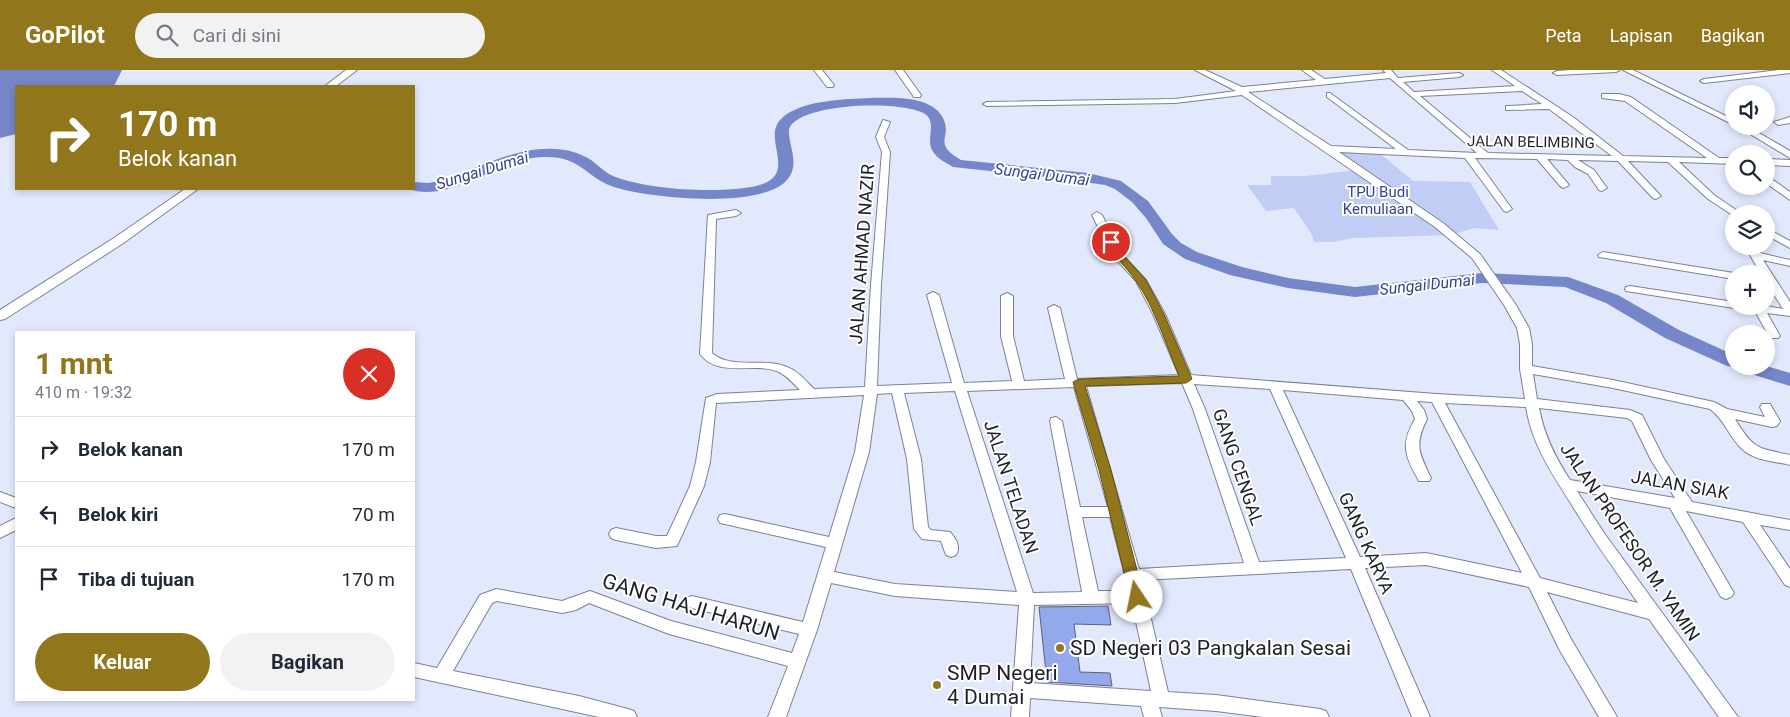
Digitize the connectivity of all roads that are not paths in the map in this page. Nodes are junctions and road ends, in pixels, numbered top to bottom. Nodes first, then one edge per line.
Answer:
1 (343, 70) edge
2 (352, 70) edge
3 (818, 70) edge
4 (899, 70) edge
5 (1199, 70) edge
6 (1306, 70) edge
7 (1496, 70) edge
8 (1616, 70) edge
9 (1627, 70) edge
10 (1783, 71) edge
11 (1557, 73) dead end
12 (1392, 75) edge
13 (1459, 75) dead end
14 (1704, 81) dead end
15 (1325, 83) junction
16 (324, 85) edge
17 (331, 85) edge
18 (830, 85) dead end
19 (1525, 88) junction
20 (1242, 91) junction
21 (1413, 94) junction
22 (917, 95) dead end
23 (1330, 95) dead end
24 (1605, 96) dead end
25 (987, 104) dead end
26 (1550, 106) junction
27 (1509, 108) dead end
28 (1725, 118) edge
29 (1790, 120) edge
30 (886, 122) dead end
31 (1778, 122) dead end
32 (1756, 135) edge
33 (1328, 149) junction
34 (1404, 151) junction
35 (1468, 155) junction
36 (1485, 155) junction
37 (1790, 155) edge
38 (1538, 156) junction
39 (1569, 156) junction
40 (1619, 157) junction
41 (1670, 159) junction
42 (1716, 160) junction
43 (1725, 160) edge
44 (1775, 162) edge
45 (1790, 163) edge
46 (1564, 185) dead end
47 (1775, 185) edge
48 (1602, 188) dead end
49 (179, 190) edge
50 (191, 190) edge
51 (1656, 196) dead end
52 (1790, 197) edge
53 (1725, 206) edge
54 (1507, 209) dead end
55 (736, 213) dead end
56 (1097, 215) dead end
57 (1775, 236) edge
58 (1790, 245) edge
59 (1768, 255) edge
60 (1603, 256) dead end
61 (1790, 263) edge
62 (1725, 275) edge
63 (42, 288) junction
64 (1630, 289) dead end
65 (1775, 291) edge
66 (933, 295) dead end
67 (1007, 296) dead end
68 (1725, 304) edge
69 (1054, 308) dead end
70 (1775, 310) edge
71 (1790, 312) edge
72 (0, 316) edge
73 (1526, 369) junction
74 (1186, 379) junction
75 (1075, 383) junction
76 (1019, 385) junction
77 (1274, 385) junction
78 (960, 386) junction
79 (897, 389) junction
80 (871, 390) junction
81 (812, 394) junction
82 (1407, 396) junction
83 (1436, 398) junction
84 (1532, 403) junction
85 (1766, 406) dead end
86 (1725, 413) junction
87 (1056, 421) dead end
88 (1790, 460) edge
89 (1424, 478) dead end
90 (1564, 484) junction
91 (0, 497) edge
92 (15, 503) edge
93 (1680, 504) junction
94 (1075, 512) junction
95 (1115, 512) junction
96 (1747, 516) junction
97 (725, 519) dead end
98 (15, 524) edge
99 (1790, 525) edge
100 (0, 533) edge
101 (616, 534) dead end
102 (836, 544) junction
103 (951, 551) dead end
104 (1356, 564) junction
105 (1253, 568) junction
106 (1133, 574) junction
107 (826, 576) junction
108 (1790, 581) edge
109 (1536, 583) junction
110 (1726, 593) dead end
111 (1091, 597) junction
112 (1137, 597) junction
113 (1027, 599) junction
114 (692, 602) dead end
115 (1654, 614) junction
116 (809, 630) junction
117 (797, 661) junction
118 (415, 670) edge
119 (442, 675) junction
120 (1022, 690) junction
121 (1155, 699) junction
122 (1315, 716) edge
123 (628, 717) edge
124 (777, 717) edge
125 (1020, 717) edge
126 (1152, 717) edge
127 (1421, 717) edge
128 (1608, 717) edge
129 (1729, 717) edge

1 - 16 main road
2 - 17 main road
3 - 18 street
4 - 22 street
5 - 20 street, JALAN PROFESOR M. YAMIN
6 - 15 street
7 - 19 street
8 - 11 street
9 - 28 street
10 - 14 street
12 - 13 street
12 - 15 street
12 - 21 street
15 - 20 street
19 - 21 street
19 - 26 street
20 - 25 street
20 - 33 street, JALAN PROFESOR M. YAMIN
21 - 36 street
23 - 34 street
24 - 42 street
26 - 27 street
26 - 40 street
29 - 31 street
30 - 80 street, JALAN AHMAD NAZIR
32 - 37 street
33 - 34 street, JALAN BELIMBING
33 - 73 street, JALAN PROFESOR M. YAMIN
34 - 35 street, JALAN BELIMBING
35 - 36 street, JALAN BELIMBING
35 - 54 street
36 - 38 street, JALAN BELIMBING
38 - 39 street, JALAN BELIMBING
38 - 46 street
39 - 40 street, JALAN BELIMBING
39 - 48 street
40 - 41 street, JALAN BELIMBING
40 - 51 street
41 - 42 street, JALAN BELIMBING
41 - 53 street
42 - 43 street, JALAN BELIMBING
44 - 45 street
47 - 52 street
49 - 63 main road
50 - 63 main road
55 - 81 street
56 - 74 street, GANG CENGAL
57 - 58 street
59 - 61 street
60 - 62 street
63 - 72 main road
64 - 68 street
65 - 71 street
66 - 78 street, JALAN TELADAN
67 - 76 street
69 - 75 street
70 - 71 street
73 - 84 street, JALAN PROFESOR M. YAMIN
73 - 86 street
74 - 75 street
74 - 77 street
74 - 105 street, GANG CENGAL
75 - 76 street
75 - 95 street
76 - 78 street
77 - 82 street
77 - 104 street, GANG KARYA
78 - 79 street
78 - 113 street, JALAN TELADAN
79 - 80 street
79 - 103 street
80 - 81 street
80 - 102 street, JALAN AHMAD NAZIR
81 - 101 street
82 - 83 street
82 - 89 street
83 - 84 street
83 - 109 street
84 - 90 street, JALAN PROFESOR M. YAMIN
84 - 93 street
85 - 86 street
86 - 88 street
87 - 94 street
90 - 93 street, JALAN SIAK
90 - 115 street, JALAN PROFESOR M. YAMIN
91 - 92 street
93 - 96 street, JALAN SIAK
93 - 110 street
94 - 95 street
94 - 111 street
95 - 106 street
96 - 99 street, JALAN SIAK
96 - 108 street
97 - 102 street
98 - 100 street
102 - 107 street, JALAN AHMAD NAZIR
104 - 105 street
104 - 109 street
104 - 127 street, GANG KARYA
105 - 106 street
106 - 112 street
107 - 113 street
107 - 116 street, JALAN AHMAD NAZIR
109 - 115 street
109 - 128 street
111 - 112 street
111 - 113 street
112 - 121 street
113 - 120 street
114 - 116 street
115 - 129 street, JALAN PROFESOR M. YAMIN
116 - 117 street, JALAN AHMAD NAZIR
117 - 119 street, GANG HAJI HARUN
117 - 124 street, JALAN AHMAD NAZIR
118 - 119 street
119 - 123 street
120 - 121 street
120 - 125 street
121 - 122 street
121 - 126 street

